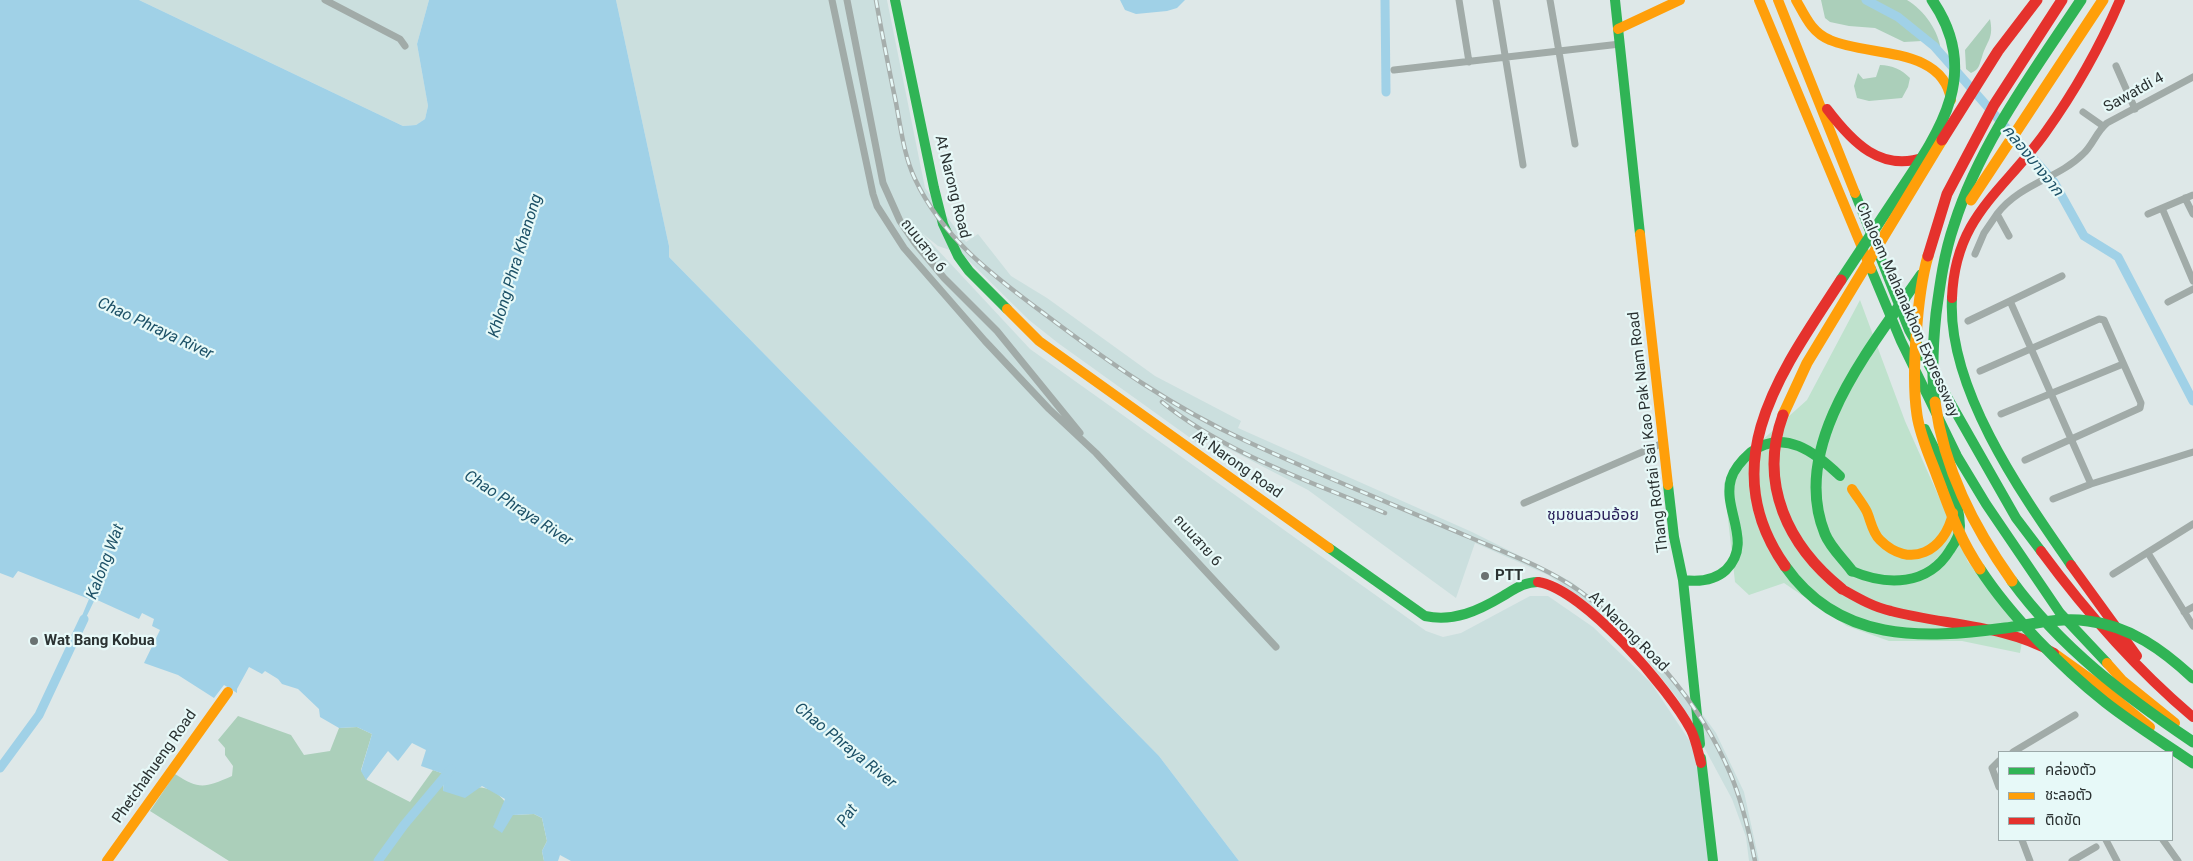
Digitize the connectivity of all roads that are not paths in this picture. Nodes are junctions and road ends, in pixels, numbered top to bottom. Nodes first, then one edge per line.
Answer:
1 (325, 0) edge
2 (832, 0) edge
3 (846, 0) edge
4 (1459, 0) edge
5 (1496, 0) edge
6 (1550, 0) edge
7 (1615, 0) edge
8 (1680, 0) edge
9 (1759, 0) edge
10 (1778, 0) edge
11 (1796, 0) edge
12 (1932, 0) edge
13 (2038, 0) edge
14 (2062, 0) edge
15 (2081, 0) edge
16 (2103, 0) edge
17 (2120, 0) edge
18 (895, 1) edge
19 (1618, 30) junction
20 (1620, 44) junction
21 (405, 46) dead end
22 (1560, 51) junction
23 (1506, 57) junction
24 (1469, 62) junction
25 (2116, 66) dead end
26 (1394, 70) dead end
27 (2193, 77) edge
28 (1817, 94) junction
29 (2135, 109) junction
30 (2083, 112) dead end
31 (2103, 126) junction
32 (1575, 144) dead end
33 (1523, 165) dead end
34 (2193, 195) edge
35 (2186, 198) junction
36 (2162, 208) junction
37 (1997, 214) junction
38 (2148, 214) dead end
39 (2193, 214) edge
40 (2009, 236) dead end
41 (1975, 254) dead end
42 (2062, 276) dead end
43 (2193, 281) edge
44 (2193, 289) edge
45 (2010, 301) junction
46 (2168, 302) dead end
47 (1968, 321) dead end
48 (1901, 341) junction
49 (2032, 350) junction
50 (2123, 364) junction
51 (1980, 371) dead end
52 (2051, 394) junction
53 (2001, 414) dead end
54 (2071, 440) junction
55 (1663, 443) junction
56 (2193, 452) edge
57 (1096, 453) junction
58 (2025, 460) dead end
59 (1840, 476) dead end
60 (2091, 484) junction
61 (1852, 489) dead end
62 (1954, 498) junction
63 (2054, 499) dead end
64 (1524, 503) dead end
65 (2193, 524) edge
66 (2148, 553) junction
67 (2113, 574) dead end
68 (1683, 580) junction
69 (2193, 606) edge
70 (2184, 612) junction
71 (2193, 626) edge
72 (1276, 647) dead end
73 (2045, 648) junction
74 (2193, 678) edge
75 (2123, 680) junction
76 (2162, 690) junction
77 (228, 692) dead end
78 (2075, 715) dead end
79 (2193, 717) edge
80 (2193, 740) edge
81 (2015, 751) edge
82 (1701, 763) junction
83 (1998, 763) edge
84 (2193, 764) edge
85 (1998, 784) edge
86 (2022, 841) edge
87 (2107, 841) edge
88 (2165, 841) edge
89 (2096, 847) dead end
90 (107, 861) edge
91 (1713, 861) edge
92 (2030, 861) edge
93 (2072, 861) edge
94 (2117, 861) edge
95 (2178, 861) edge

1 - 21 street
2 - 57 street, ถนนสาย 6
3 - 57 street, ถนนสาย 6
4 - 24 street
5 - 23 street
6 - 22 street
7 - 19 main road, Thang Rotfai Sai Kao Pak Nam Road
8 - 19 main road
9 - 48 main road, Chaloem Mahanakhon Expressway
10 - 28 main road, Chaloem Mahanakhon Expressway
11 - 28 main road
12 - 74 main road, bridge
13 - 73 main road, bridge
14 - 84 main road, bridge
15 - 80 main road, bridge
16 - 62 main road, bridge
17 - 76 main road
18 - 82 main road, At Narong Road
19 - 20 main road, Thang Rotfai Sai Kao Pak Nam Road
20 - 22 street
20 - 55 main road, Thang Rotfai Sai Kao Pak Nam Road
22 - 23 street
22 - 32 street
23 - 24 street
23 - 33 street
24 - 26 street
25 - 29 street
27 - 29 street, Sawatdi 4
28 - 76 main road, Chaloem Mahanakhon Expressway
29 - 31 street, Sawatdi 4
30 - 31 street
31 - 37 street, Sawatdi 4
34 - 35 street
35 - 36 street
35 - 39 street
36 - 38 street
36 - 43 street
37 - 40 street
37 - 41 street, Sawatdi 4
42 - 45 street
44 - 46 street
45 - 47 street
45 - 49 street
48 - 62 main road
48 - 75 main road, Chaloem Mahanakhon Expressway
49 - 50 street
49 - 51 street
49 - 52 street
50 - 52 street
50 - 54 street
52 - 53 street
52 - 54 street
54 - 58 street
54 - 60 street
55 - 64 street
55 - 68 main road, Thang Rotfai Sai Kao Pak Nam Road
56 - 60 street
57 - 72 street, ถนนสาย 6
59 - 68 main road
60 - 63 street
61 - 62 main road
65 - 66 street
66 - 67 street
66 - 70 street
68 - 82 main road, Thang Rotfai Sai Kao Pak Nam Road
69 - 70 street
70 - 71 street
73 - 75 main road
73 - 84 main road
75 - 80 main road, Chaloem Mahanakhon Expressway
76 - 79 main road, Chaloem Mahanakhon Expressway
77 - 90 main road, Phetchahueng Road
78 - 81 street
82 - 91 main road, Thang Rotfai Sai Kao Pak Nam Road
83 - 85 street
86 - 92 street
87 - 94 street
88 - 95 street
89 - 93 street

